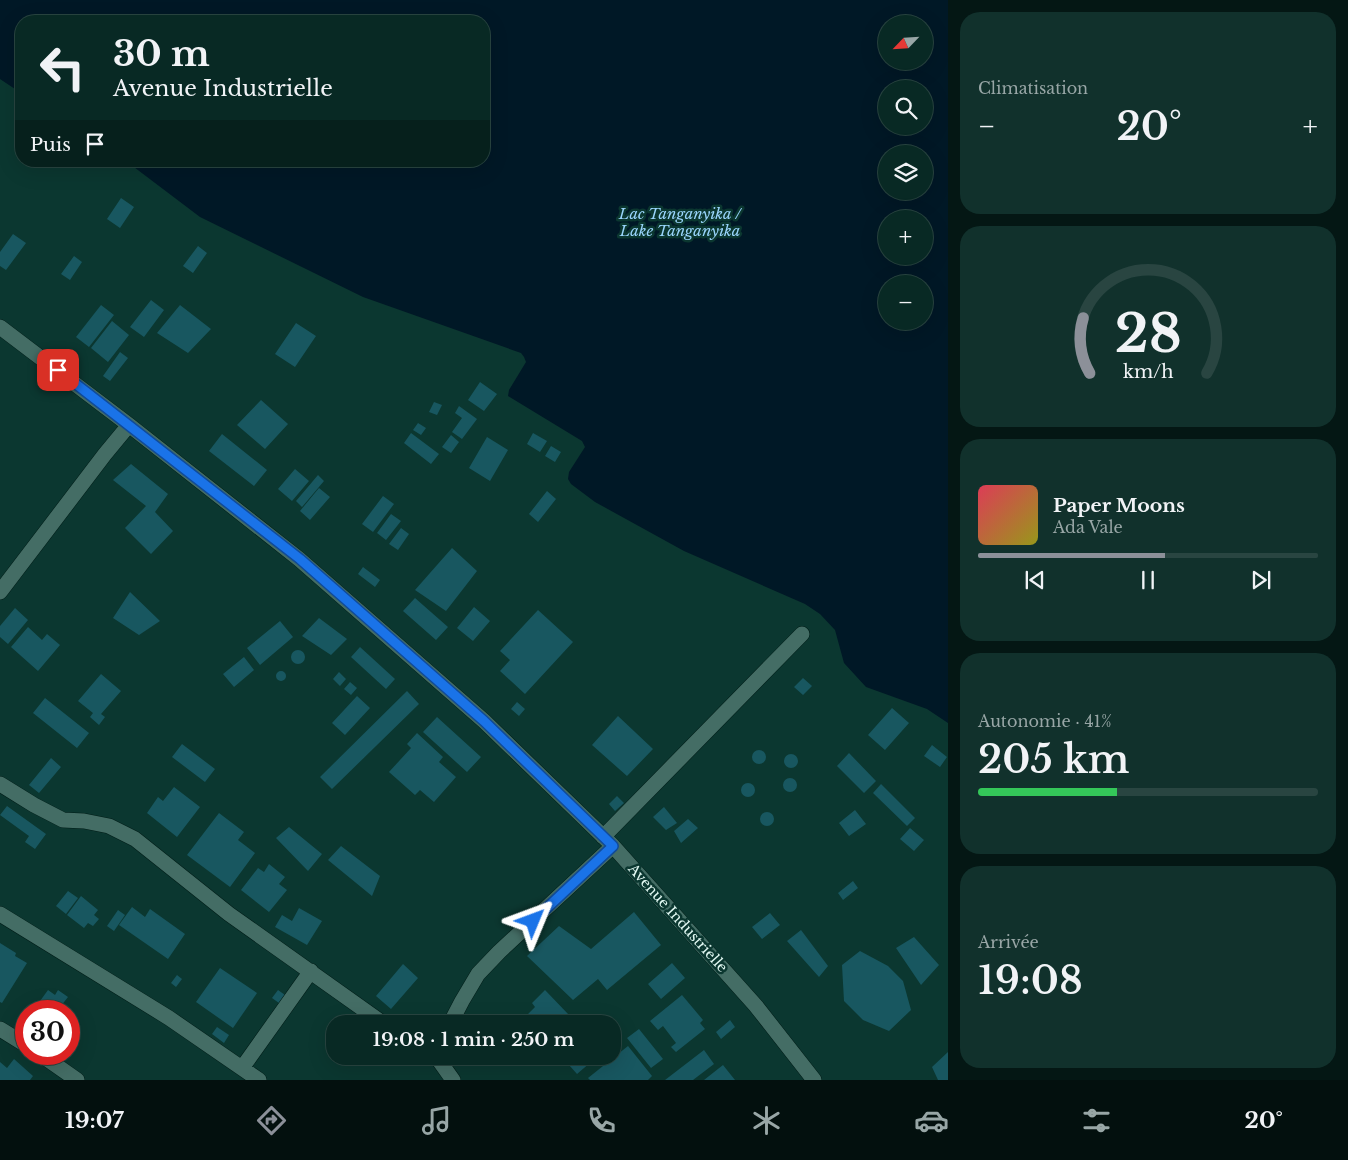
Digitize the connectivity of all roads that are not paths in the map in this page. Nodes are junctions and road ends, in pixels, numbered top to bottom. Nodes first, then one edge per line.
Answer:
1 (0, 327) edge
2 (129, 425) junction
3 (0, 592) edge
4 (802, 634) dead end
5 (0, 784) edge
6 (608, 841) junction
7 (0, 914) edge
8 (311, 971) junction
9 (372, 1015) edge
10 (455, 1015) edge
11 (0, 1029) edge
12 (15, 1038) edge
13 (56, 1065) edge
14 (442, 1065) edge
15 (242, 1068) junction
16 (77, 1080) edge
17 (259, 1080) edge
18 (453, 1080) edge
19 (814, 1080) edge

1 - 2 street, Avenue Industrielle
2 - 3 street
2 - 6 street, Avenue Industrielle
4 - 6 street
5 - 8 street
6 - 10 street
6 - 19 street, Avenue Industrielle
7 - 15 street
8 - 9 street
8 - 15 street
11 - 12 street
13 - 16 street
14 - 18 street
15 - 17 street

